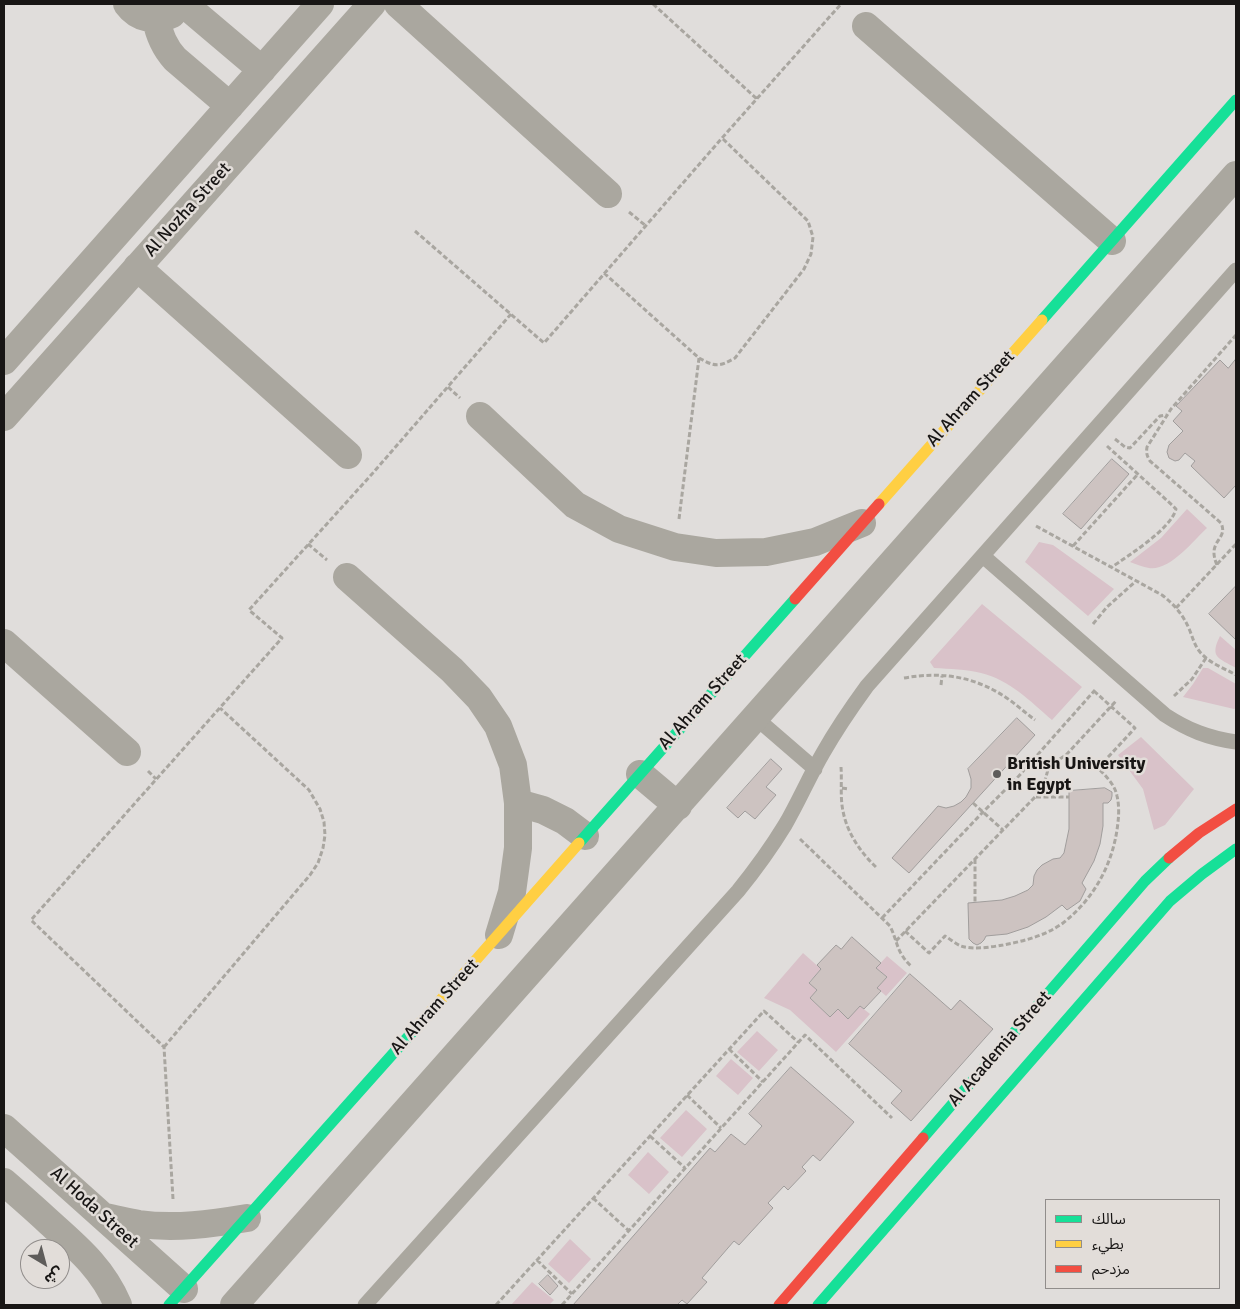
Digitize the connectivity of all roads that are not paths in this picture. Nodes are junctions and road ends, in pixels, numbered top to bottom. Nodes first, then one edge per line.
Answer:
1 (127, 4) edge
2 (183, 4) edge
3 (320, 4) edge
4 (372, 4) edge
5 (398, 4) edge
6 (156, 19) junction
7 (866, 26) dead end
8 (262, 70) junction
9 (1236, 100) edge
10 (230, 106) junction
11 (1236, 174) edge
12 (608, 194) dead end
13 (1112, 241) junction
14 (137, 267) junction
15 (1236, 270) edge
16 (4, 361) edge
17 (480, 416) dead end
18 (4, 417) edge
19 (348, 455) dead end
20 (862, 523) junction
21 (983, 556) junction
22 (347, 576) dead end
23 (4, 643) edge
24 (756, 718) junction
25 (1236, 742) edge
26 (127, 752) dead end
27 (815, 769) junction
28 (640, 774) junction
29 (518, 803) junction
30 (678, 806) junction
31 (1236, 809) edge
32 (585, 836) junction
33 (1236, 849) edge
34 (499, 935) junction
35 (4, 1128) edge
36 (4, 1182) edge
37 (103, 1216) junction
38 (247, 1218) junction
39 (177, 1297) edge
40 (118, 1305) edge
41 (234, 1305) edge
42 (365, 1305) edge
43 (779, 1305) edge
44 (818, 1305) edge

1 - 6 street
2 - 6 street
2 - 8 street
3 - 8 street
4 - 14 street, Al Nozha Street
5 - 12 street
6 - 10 street
7 - 13 street
8 - 10 street
9 - 13 street, Al Ahram Street
10 - 16 street
11 - 24 street
13 - 20 street, Al Ahram Street
14 - 18 street, Al Nozha Street
14 - 19 street
15 - 21 lane
17 - 20 street
20 - 28 street, Al Ahram Street
21 - 25 lane
21 - 27 lane
22 - 29 street
23 - 26 street
24 - 27 lane
24 - 30 street
27 - 42 lane
28 - 30 street
28 - 32 street, Al Ahram Street
29 - 32 street
29 - 34 street
30 - 41 street
31 - 43 street, Al Academia Street
32 - 34 street, Al Ahram Street
33 - 44 street, Al Academia Street
34 - 38 street, Al Ahram Street
35 - 37 street, Al Hoda Street
36 - 40 street
37 - 38 street
37 - 39 street, Al Hoda Street
38 - 39 street, Al Ahram Street

